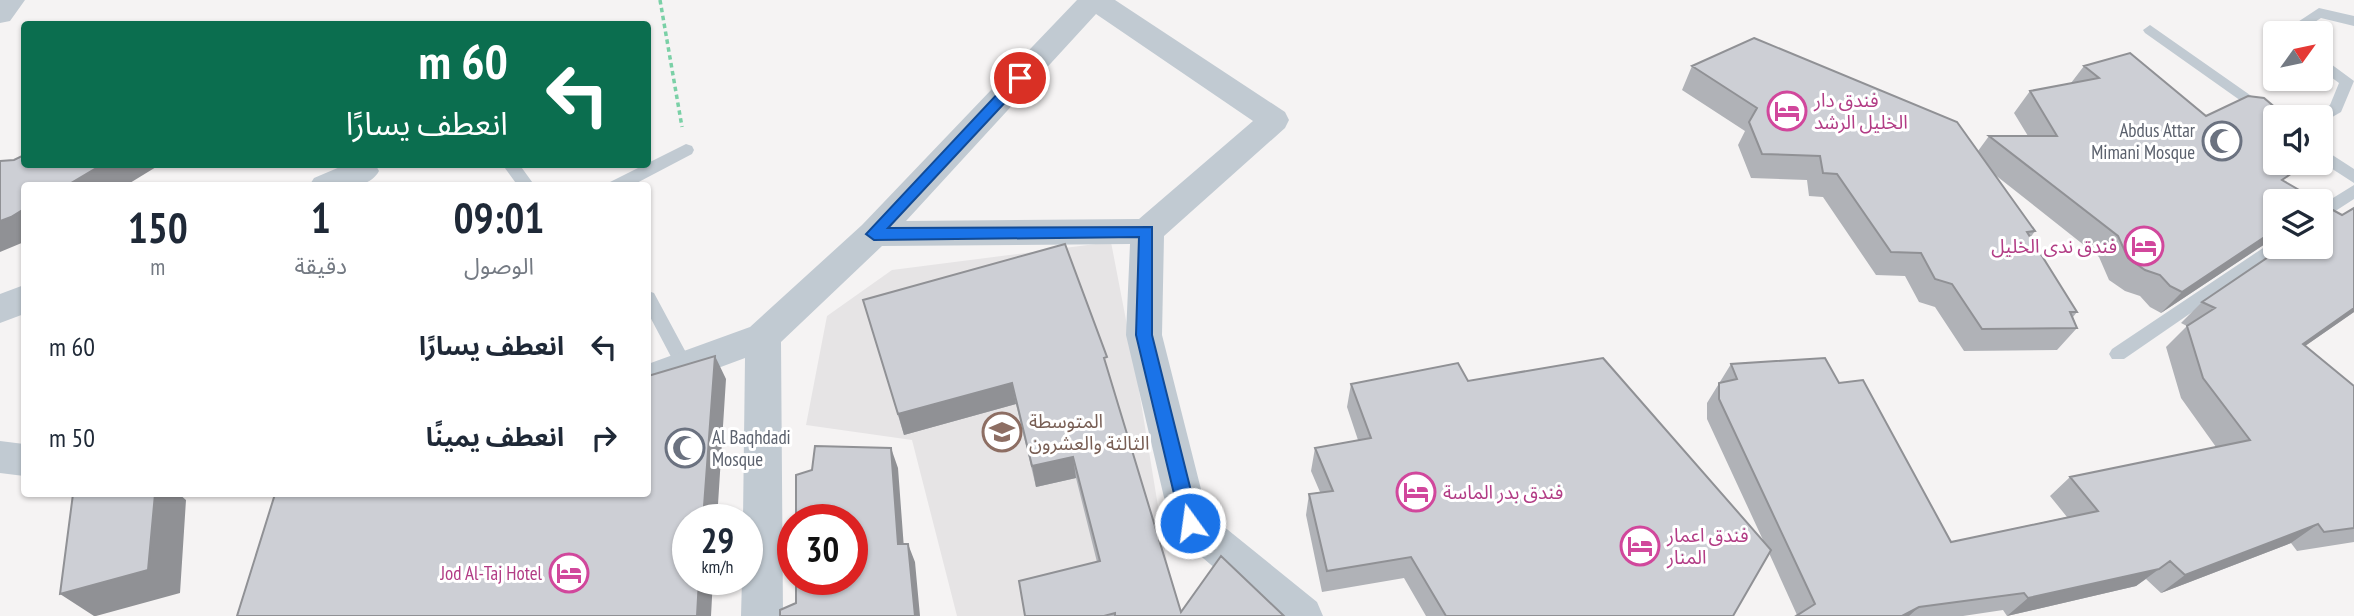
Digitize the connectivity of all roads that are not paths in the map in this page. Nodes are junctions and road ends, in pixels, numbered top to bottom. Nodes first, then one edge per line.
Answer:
1 (11, 0) edge
2 (1094, 0) edge
3 (0, 14) edge
4 (2307, 21) edge
5 (2354, 21) edge
6 (2150, 30) dead end
7 (2333, 71) edge
8 (2333, 110) edge
9 (2263, 111) edge
10 (686, 150) road end
11 (2333, 162) edge
12 (513, 168) edge
13 (651, 168) edge
14 (651, 168) edge
15 (363, 171) dead end
16 (2354, 177) edge
17 (335, 182) edge
18 (524, 182) edge
19 (624, 182) edge
20 (2354, 191) edge
21 (2333, 206) edge
22 (1147, 231) junction
23 (874, 234) junction
24 (2263, 254) edge
25 (21, 300) edge
26 (651, 304) edge
27 (0, 309) edge
28 (763, 337) junction
29 (2118, 354) dead end
30 (684, 365) junction
31 (651, 378) edge
32 (0, 457) edge
33 (21, 460) edge
34 (762, 616) edge
35 (1302, 616) edge

1 - 3 street
2 - 22 street
2 - 23 street
4 - 5 lane
6 - 9 lane
7 - 8 lane
10 - 13 lane
11 - 16 lane
12 - 18 lane
14 - 19 lane
15 - 17 street
20 - 21 lane
22 - 23 street
22 - 35 street
23 - 28 street
24 - 29 lane
25 - 27 street
26 - 30 lane
28 - 30 street
28 - 34 street
30 - 31 street
32 - 33 street

